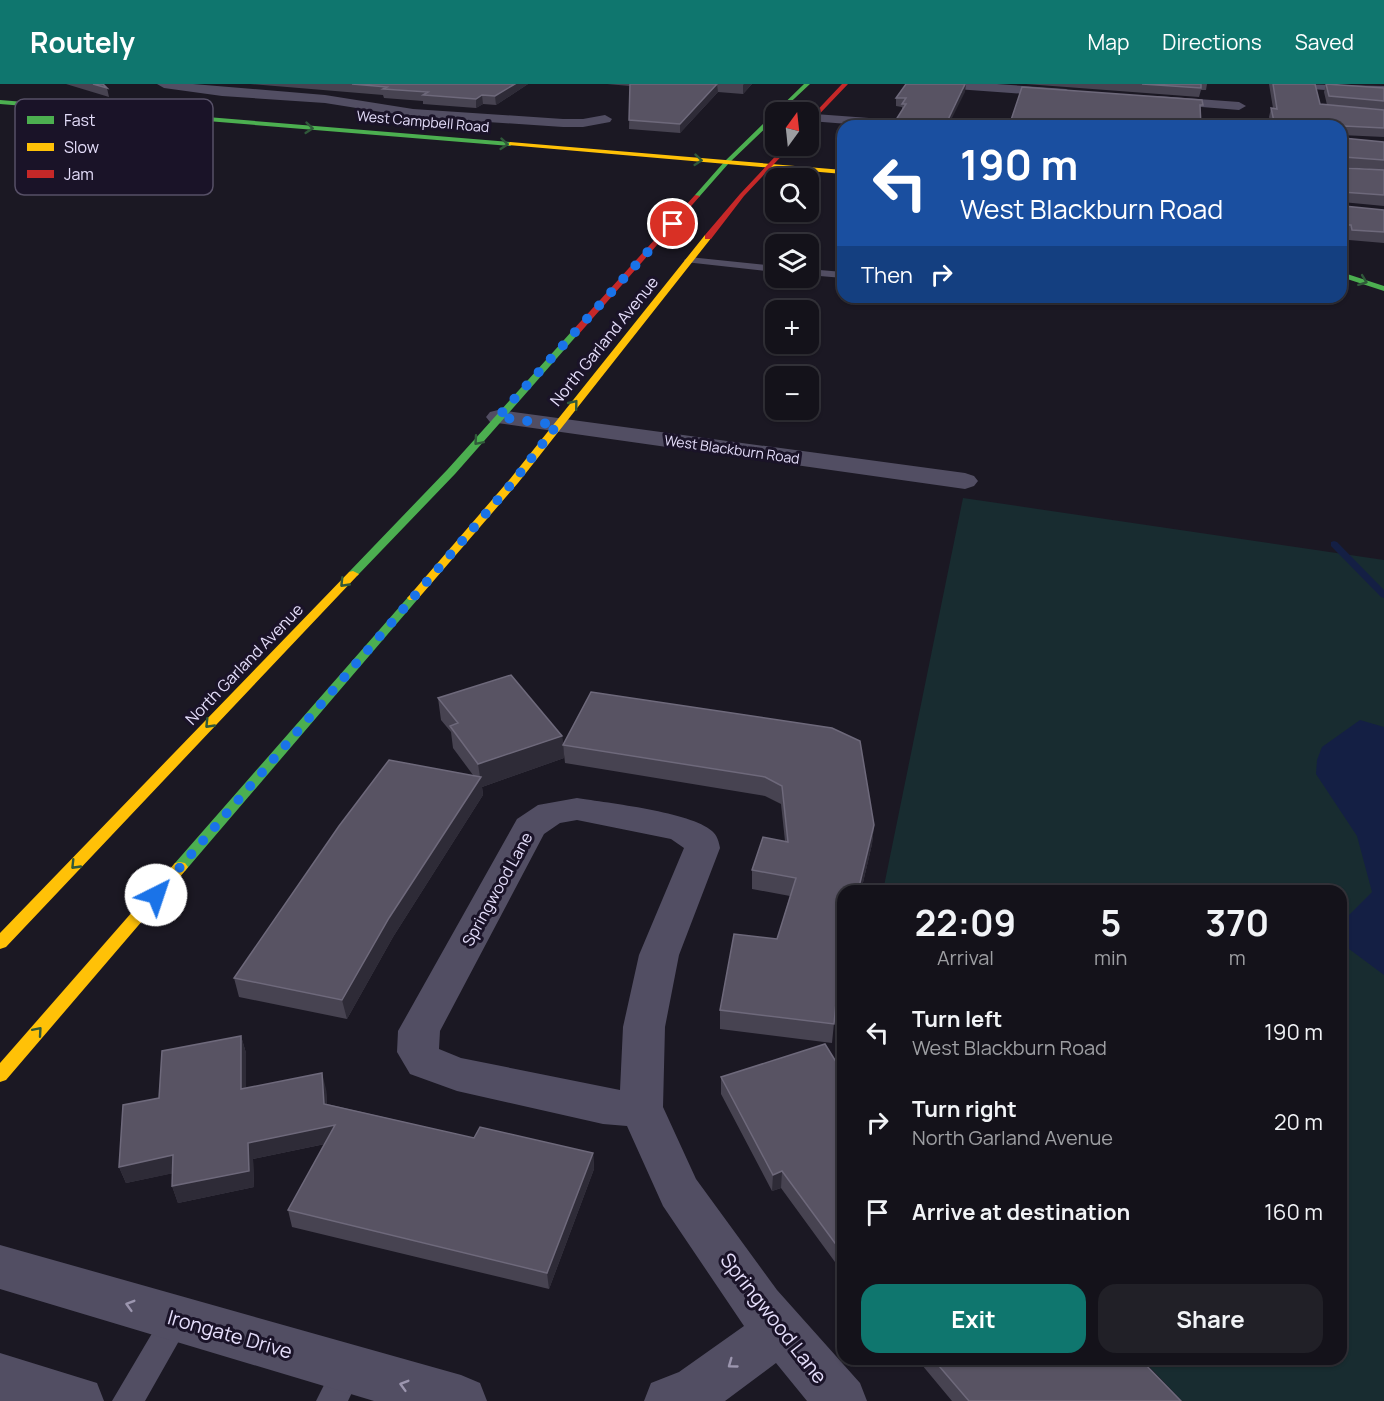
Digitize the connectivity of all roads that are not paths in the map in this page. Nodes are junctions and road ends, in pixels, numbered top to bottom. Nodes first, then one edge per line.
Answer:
1 (164, 84) edge
2 (807, 84) edge
3 (846, 84) edge
4 (942, 84) edge
5 (1296, 84) edge
6 (1019, 90) junction
7 (1384, 90) edge
8 (0, 92) edge
9 (1317, 92) edge
10 (1076, 94) edge
11 (85, 99) edge
12 (325, 99) junction
13 (1143, 99) edge
14 (0, 102) edge
15 (788, 102) edge
16 (15, 103) edge
17 (1239, 106) dead end
18 (1011, 107) dead end
19 (213, 109) edge
20 (819, 113) edge
21 (293, 116) junction
22 (605, 119) dead end
23 (213, 120) edge
24 (819, 121) edge
25 (837, 121) edge
26 (765, 124) edge
27 (275, 125) junction
28 (738, 150) junction
29 (765, 150) edge
30 (819, 155) edge
31 (778, 156) edge
32 (837, 158) edge
33 (727, 162) junction
34 (769, 166) junction
35 (837, 172) edge
36 (689, 260) junction
37 (765, 268) edge
38 (819, 273) edge
39 (837, 274) edge
40 (1347, 276) edge
41 (1384, 289) edge
42 (498, 417) junction
43 (557, 425) junction
44 (965, 481) dead end
45 (0, 942) edge
46 (0, 1075) edge
47 (641, 1107) junction
48 (0, 1267) edge
49 (177, 1318) junction
50 (780, 1330) junction
51 (0, 1378) edge
52 (340, 1385) edge
53 (78, 1401) edge
54 (128, 1401) edge
55 (461, 1401) edge
56 (670, 1401) edge
57 (841, 1401) edge

1 - 12 street
2 - 15 main road, North Garland Avenue
3 - 20 main road
4 - 6 street
5 - 9 street
6 - 10 street
6 - 18 street
7 - 9 street
8 - 11 main road, West Campbell Road
12 - 21 street
12 - 22 street
13 - 17 street
14 - 16 main road, West Campbell Road
19 - 21 main road, West Campbell Road
21 - 27 street
21 - 28 main road, West Campbell Road
23 - 27 main road, West Campbell Road
24 - 25 street
26 - 28 main road, North Garland Avenue
27 -> 33 main road, West Campbell Road
28 - 29 main road, West Campbell Road
28 - 33 main road, North Garland Avenue
30 - 32 main road, West Campbell Road
31 - 34 main road, North Garland Avenue
33 - 34 main road, West Campbell Road
33 - 42 main road, North Garland Avenue
34 - 35 main road, West Campbell Road
34 - 36 main road, North Garland Avenue
36 - 37 lane
43 -> 36 main road, North Garland Avenue
38 - 39 lane
40 -> 41 main road
42 - 43 street, West Blackburn Road
42 -> 45 main road, North Garland Avenue
43 - 44 street, West Blackburn Road
46 -> 43 main road, North Garland Avenue
47 - 47 street, Springwood Lane
47 - 50 street, Springwood Lane
49 -> 48 street, Irongate Drive
49 - 52 street, Irongate Drive
49 - 54 lane
50 -> 56 street
50 - 57 street, Springwood Lane
51 - 53 street
55 -> 52 street, Irongate Drive

